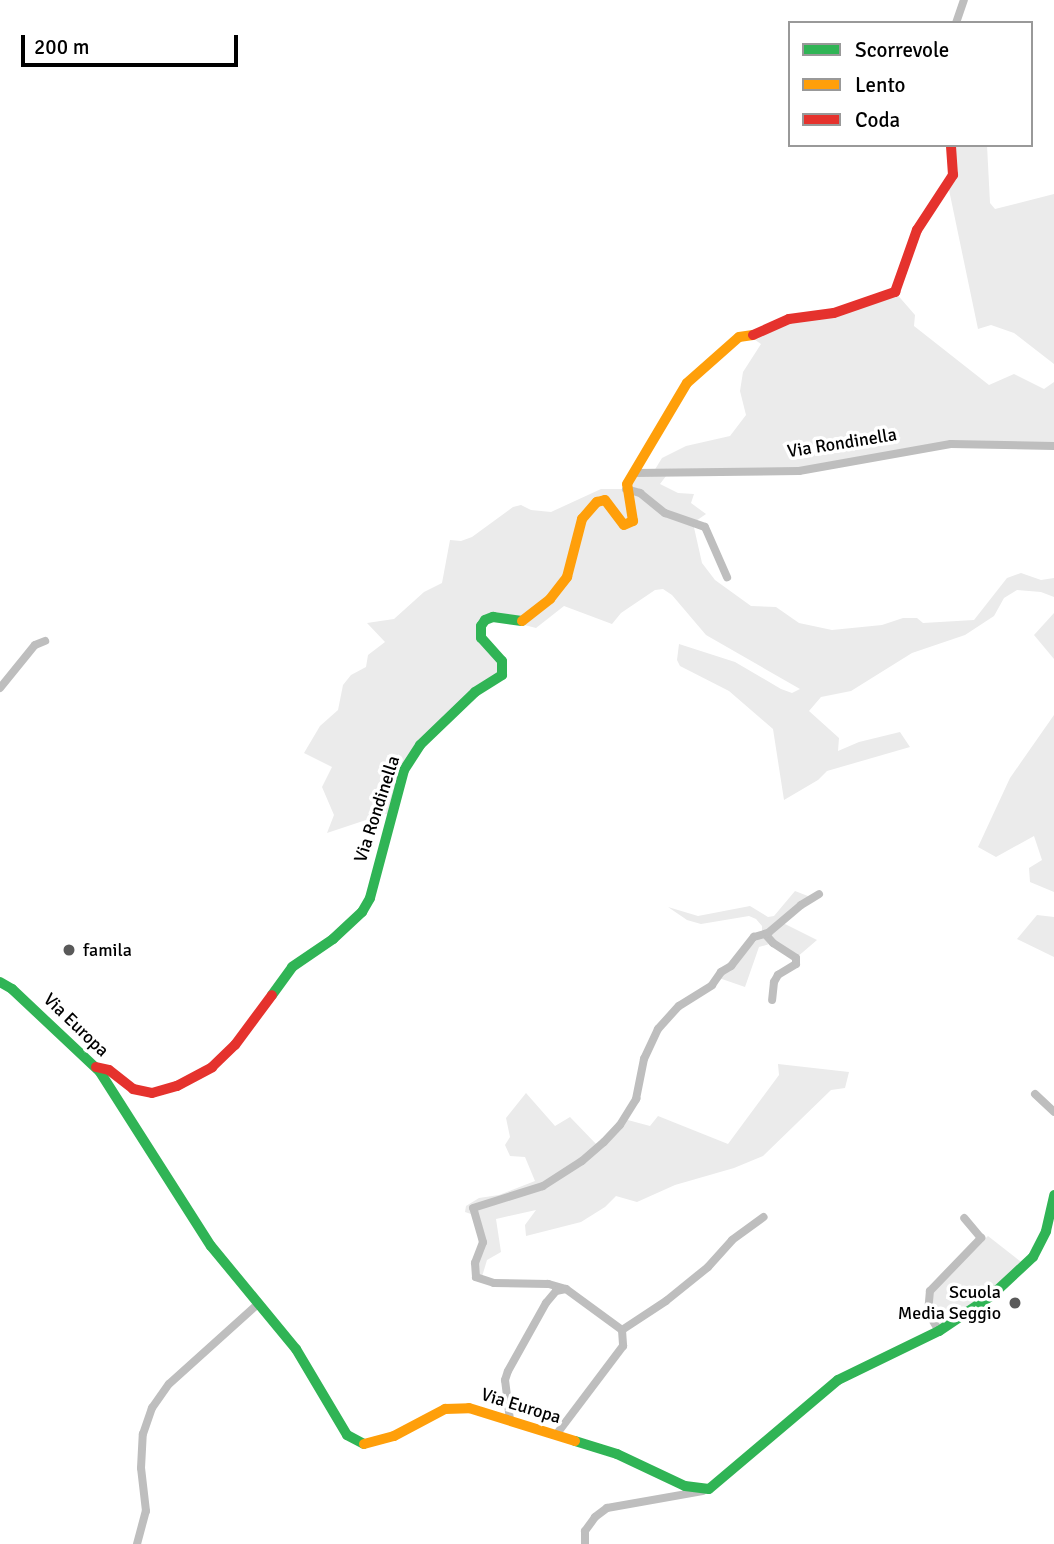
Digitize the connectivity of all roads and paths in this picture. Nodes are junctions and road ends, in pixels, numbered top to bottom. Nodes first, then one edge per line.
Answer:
1 (964, 0) edge
2 (957, 21) edge
3 (951, 147) edge
4 (1054, 446) edge
5 (634, 473) junction
6 (626, 489) junction
7 (727, 577) dead end
8 (45, 642) dead end
9 (0, 688) edge
10 (819, 894) dead end
11 (765, 934) junction
12 (0, 982) edge
13 (772, 1000) dead end
14 (96, 1068) junction
15 (1035, 1094) dead end
16 (1054, 1112) edge
17 (1054, 1195) edge
18 (764, 1216) dead end
19 (964, 1218) dead end
20 (566, 1289) junction
21 (258, 1304) junction
22 (622, 1330) junction
23 (939, 1331) junction
24 (510, 1420) junction
25 (556, 1435) junction
26 (709, 1489) junction
27 (137, 1544) edge
28 (585, 1544) edge

1 - 2 street
3 - 5 street
4 - 5 street, Via Rondinella
5 - 6 street
6 - 7 street
6 - 14 street, Via Rondinella
8 - 9 street
10 - 11 street
11 - 13 street
11 - 20 street
12 - 14 street, Via Europa
14 - 21 street, Via Europa
15 - 16 street
17 - 23 street
18 - 22 street
19 - 23 street
20 - 22 street
20 - 24 street
21 - 24 street, Via Europa
21 - 27 street
22 - 25 street
23 - 26 street
24 - 25 street, Via Europa
25 - 26 street, Via Europa
26 - 28 street

